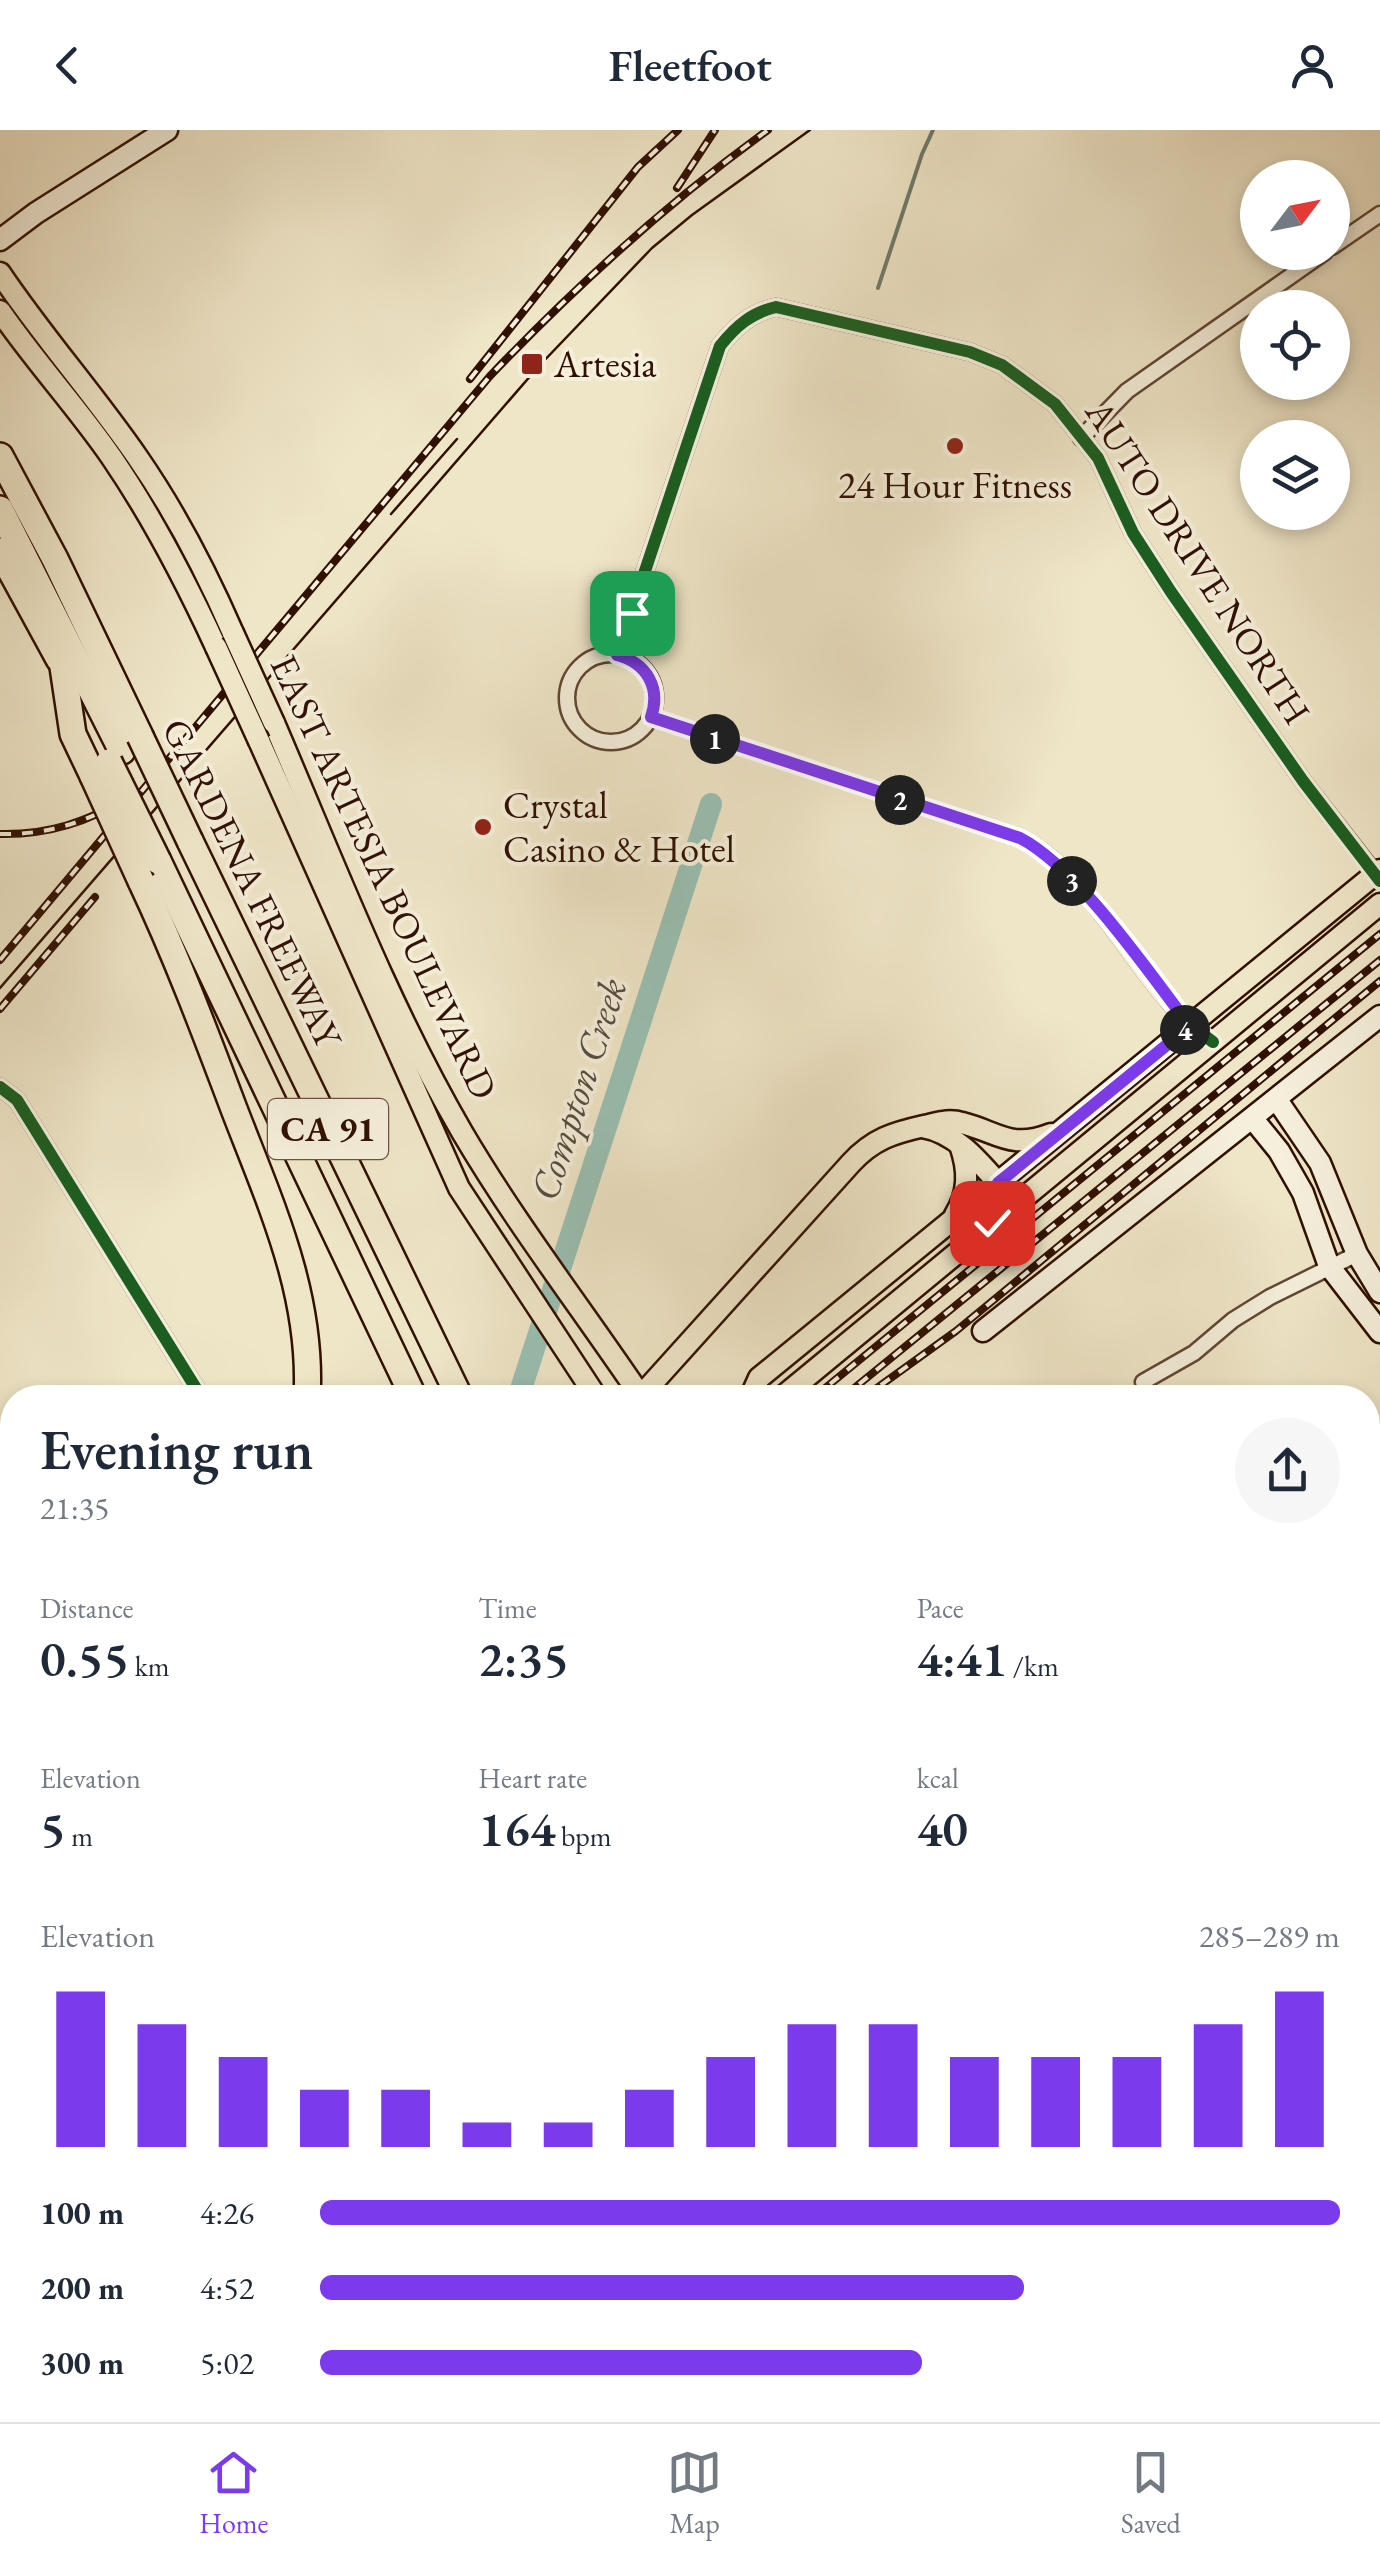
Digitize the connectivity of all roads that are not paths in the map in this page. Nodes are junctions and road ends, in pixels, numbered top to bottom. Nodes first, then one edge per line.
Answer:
1 (154, 133) edge
2 (1380, 214) edge
3 (1350, 235) edge
4 (0, 240) edge
5 (1299, 270) edge
6 (0, 273) edge
7 (0, 311) edge
8 (1081, 438) junction
9 (0, 456) edge
10 (0, 509) edge
11 (0, 551) edge
12 (617, 655) junction
13 (651, 717) junction
14 (116, 756) junction
15 (312, 838) junction
16 (164, 858) junction
17 (1378, 875) edge
18 (1380, 904) edge
19 (1380, 1016) edge
20 (1190, 1026) junction
21 (1213, 1042) junction
22 (409, 1057) junction
23 (0, 1087) edge
24 (1278, 1100) junction
25 (1253, 1119) junction
26 (920, 1127) junction
27 (1062, 1130) junction
28 (960, 1145) junction
29 (998, 1183) junction
30 (1016, 1204) junction
31 (951, 1221) junction
32 (1358, 1254) junction
33 (1330, 1266) junction
34 (1380, 1292) edge
35 (983, 1332) dead end
36 (1380, 1332) edge
37 (422, 1341) junction
38 (1143, 1382) dead end
39 (194, 1385) edge
40 (306, 1385) edge
41 (408, 1385) edge
42 (439, 1385) edge
43 (451, 1385) edge
44 (588, 1385) edge
45 (638, 1385) edge
46 (652, 1385) edge
47 (756, 1385) edge
48 (798, 1385) edge

1 - 4 street
2 - 3 street
5 - 8 street
6 - 15 main road, EAST ARTESIA BOULEVARD, bridge
7 - 15 main road, EAST ARTESIA BOULEVARD, bridge
8 - 12 street, AUTO DRIVE NORTH
8 - 17 street, AUTO DRIVE NORTH
9 - 14 highway, GARDENA FREEWAY / CA 91
10 - 14 highway
11 - 14 highway
12 - 13 street
12 - 13 street
13 - 20 street
14 - 16 highway, GARDENA FREEWAY / CA 91, bridge
14 - 16 highway, bridge
15 - 22 main road, EAST ARTESIA BOULEVARD
16 - 37 highway, GARDENA FREEWAY / CA 91
16 - 40 highway
16 - 41 highway
17 - 20 main road
18 - 21 main road
19 - 24 street
20 - 21 street
20 - 27 main road
21 - 30 main road
22 - 44 main road, EAST ARTESIA BOULEVARD
22 - 45 main road, EAST ARTESIA BOULEVARD
23 - 39 street
24 - 25 street
24 - 32 street
25 - 33 street
25 - 35 street
26 - 27 main road
26 - 28 main road
26 - 46 main road
27 - 29 main road
28 - 29 main road
28 - 31 main road
29 - 30 main road
29 - 31 main road
30 - 48 main road
31 - 47 main road
32 - 33 street
32 - 34 street
33 - 36 street
33 - 38 street
37 - 42 highway
37 - 43 highway, GARDENA FREEWAY / CA 91

